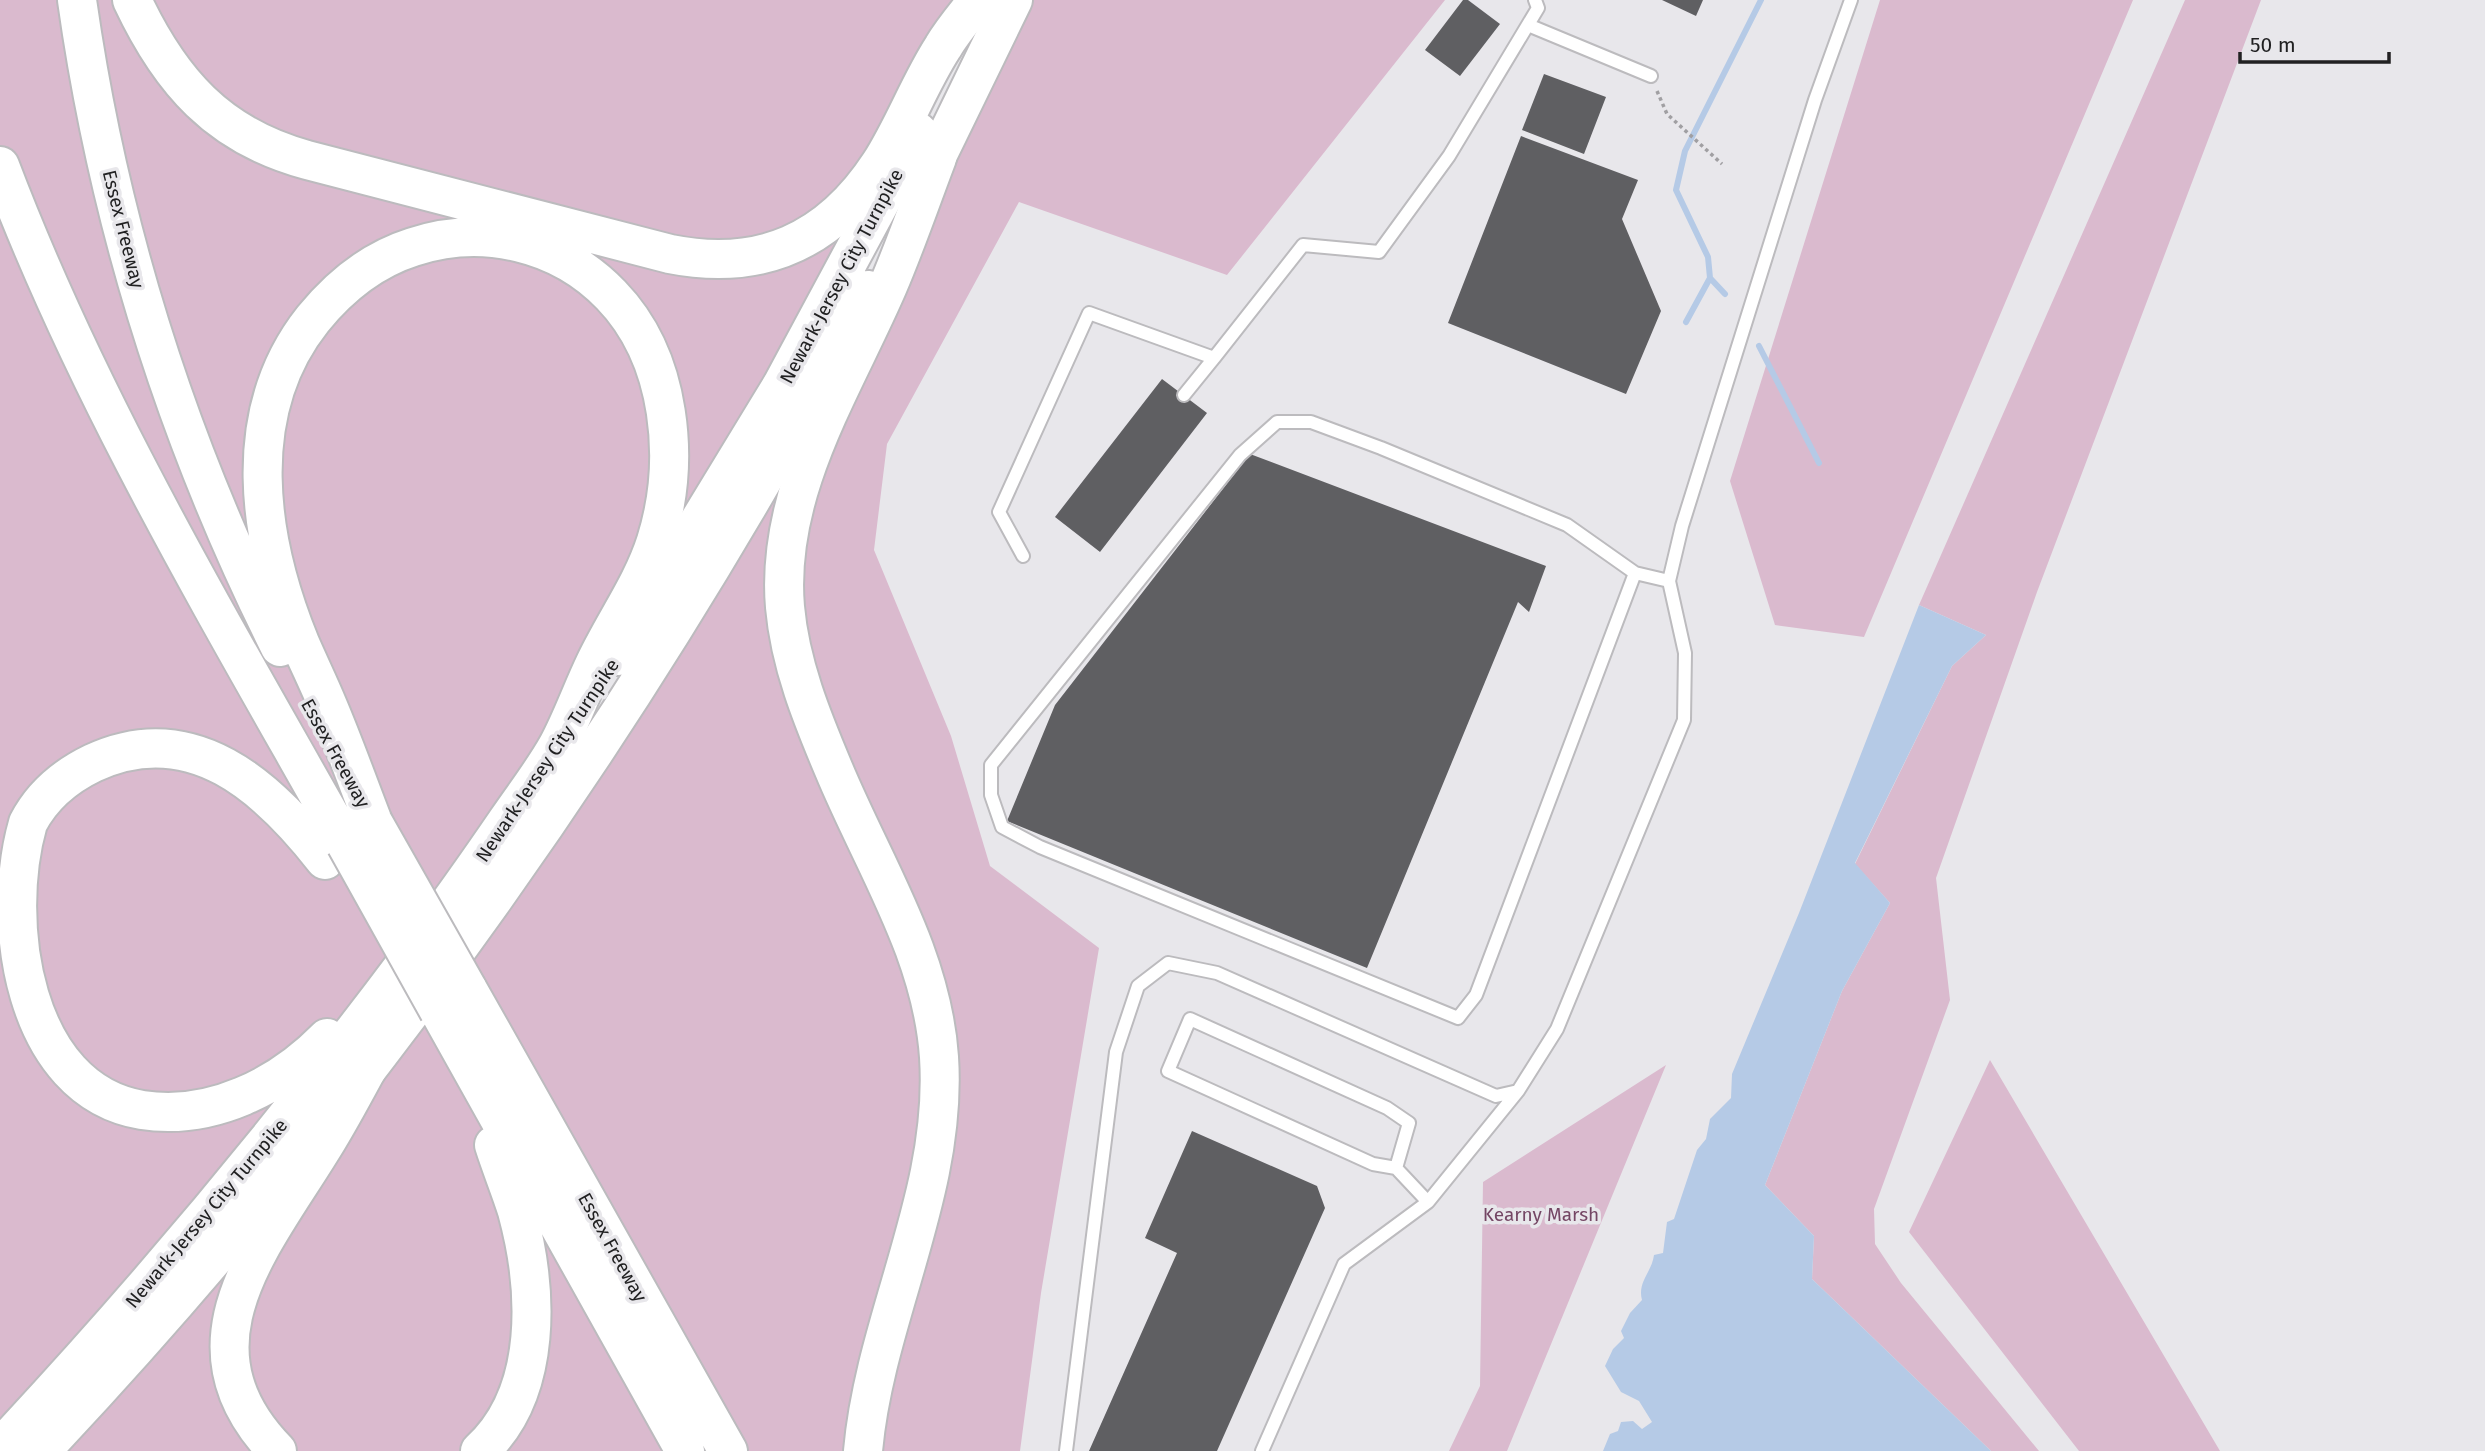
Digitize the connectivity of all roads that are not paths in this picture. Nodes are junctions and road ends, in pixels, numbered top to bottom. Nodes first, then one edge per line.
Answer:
1 (77, 0) edge
2 (132, 0) edge
3 (978, 0) edge
4 (987, 0) edge
5 (1013, 0) edge
6 (1535, 0) edge
7 (1851, 0) edge
8 (1528, 25) junction
9 (1651, 76) road end
10 (936, 158) junction
11 (0, 166) edge
12 (1214, 358) junction
13 (1184, 396) dead end
14 (1023, 556) dead end
15 (1635, 573) junction
16 (1669, 581) junction
17 (557, 747) junction
18 (348, 842) junction
19 (428, 933) junction
20 (376, 1055) junction
21 (490, 1065) junction
22 (1518, 1091) junction
23 (1396, 1168) junction
24 (1428, 1202) junction
25 (0, 1448) edge
26 (41, 1451) edge
27 (277, 1451) edge
28 (480, 1451) edge
29 (685, 1451) edge
30 (728, 1451) edge
31 (863, 1451) edge
32 (1066, 1451) edge
33 (1262, 1451) edge

1 - 18 main road, Essex Freeway
2 - 3 main road
4 - 17 main road, Newark-Jersey City Turnpike
5 - 10 main road, Newark-Jersey City Turnpike
6 - 8 lane
7 - 16 lane
8 - 9 lane
8 - 12 lane
10 - 20 main road, Newark-Jersey City Turnpike
10 - 31 main road
11 - 18 main road, Essex Freeway
12 - 13 lane
12 - 14 lane
15 - 15 lane
15 - 16 lane
16 - 22 lane
17 - 18 main road
17 - 19 main road, Newark-Jersey City Turnpike
18 - 19 main road
18 - 21 main road, Essex Freeway, bridge
18 - 21 main road, Essex Freeway, bridge
19 - 25 main road, Newark-Jersey City Turnpike
20 - 26 main road, Newark-Jersey City Turnpike
20 - 27 main road
21 - 28 main road
21 - 29 main road, Essex Freeway
21 - 30 main road, Essex Freeway
22 - 24 lane
22 - 32 lane
23 - 23 lane
23 - 24 lane
24 - 33 lane

